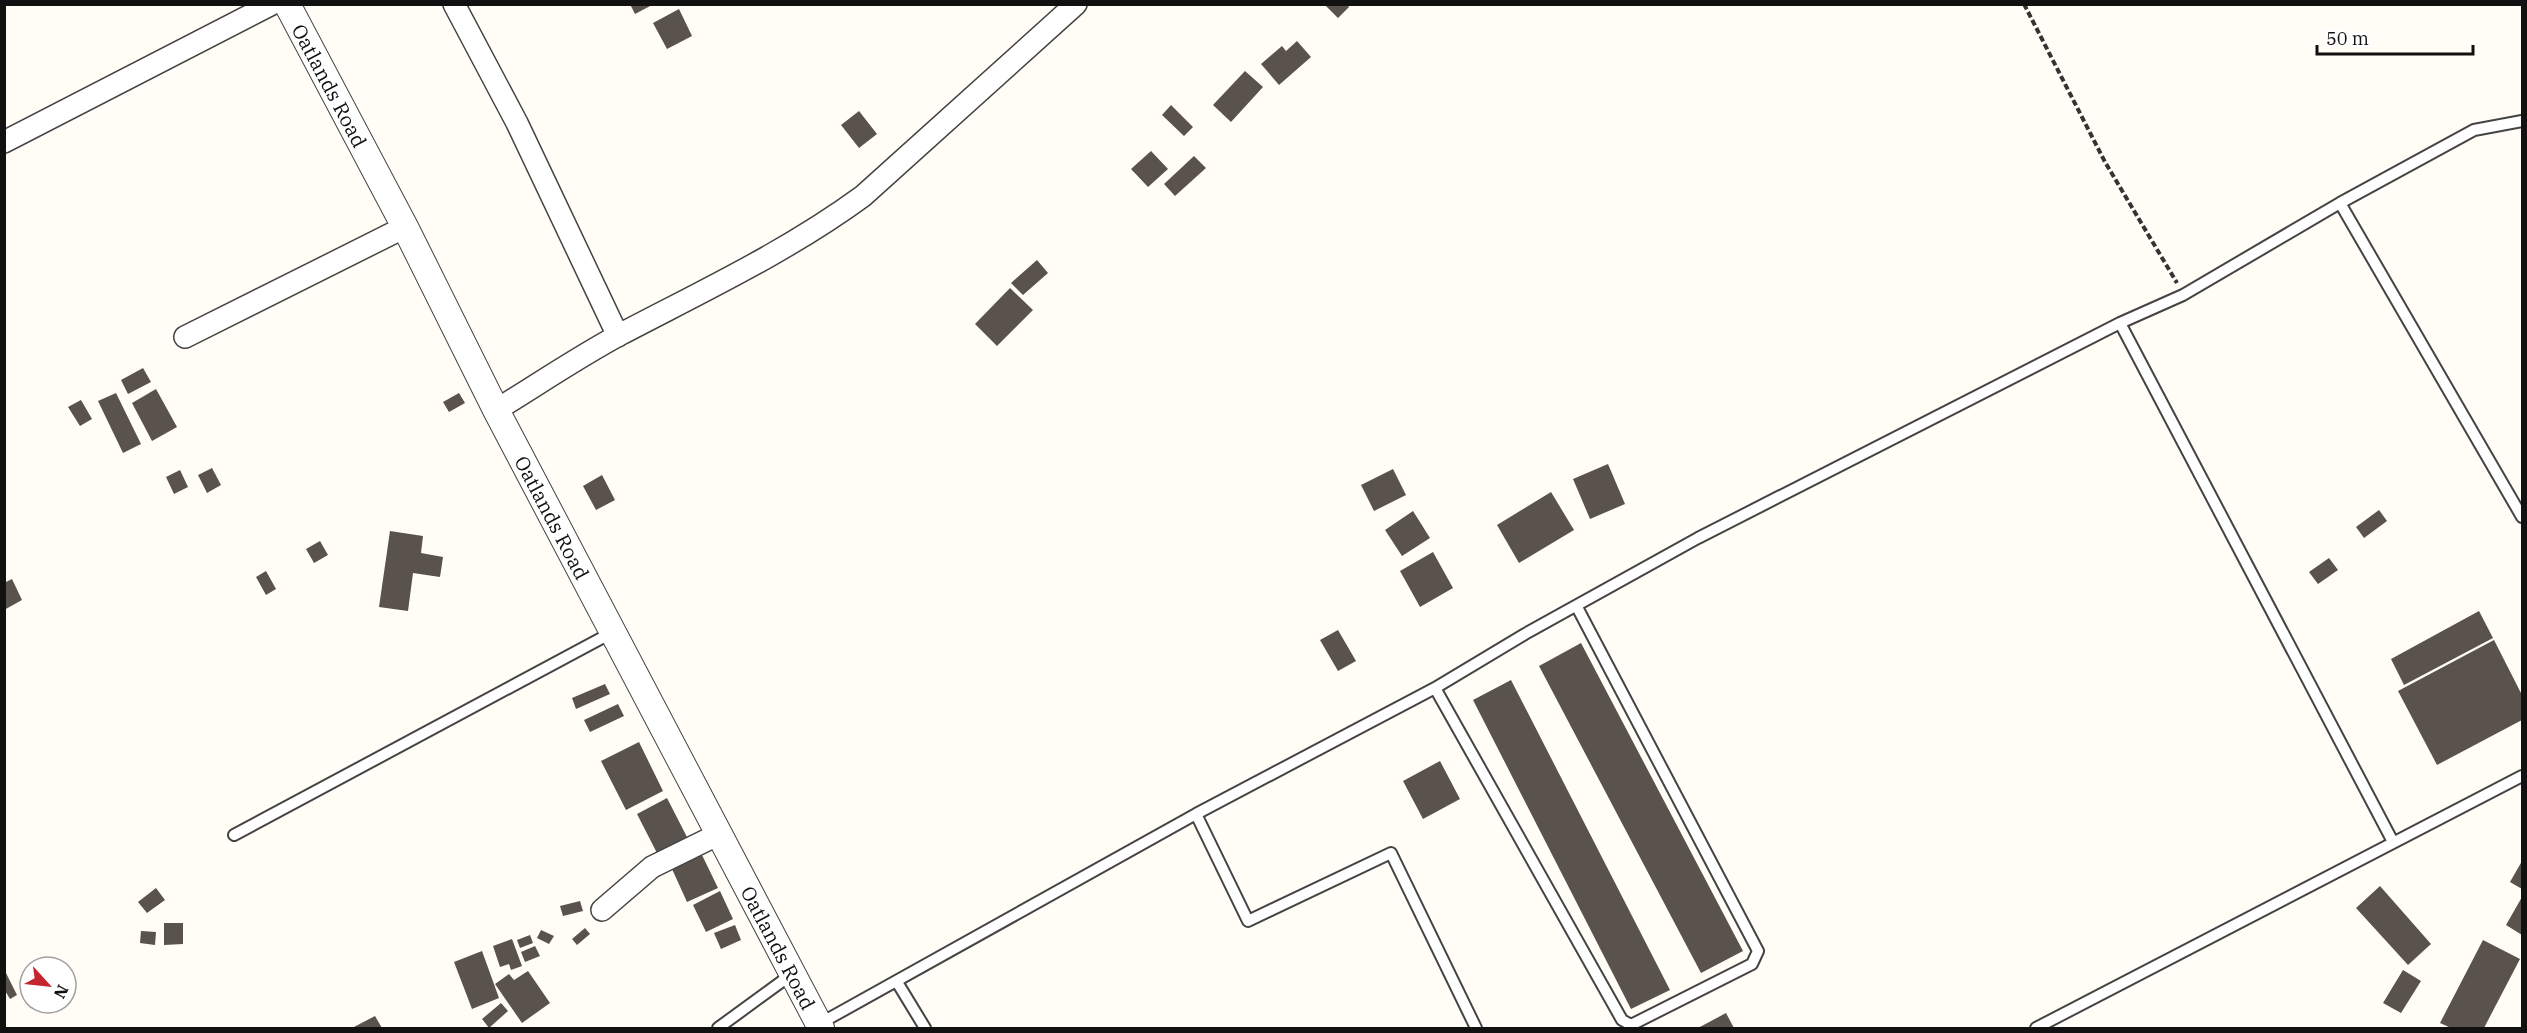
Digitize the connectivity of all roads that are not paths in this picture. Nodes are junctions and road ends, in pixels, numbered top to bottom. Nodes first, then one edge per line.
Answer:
1 (272, 4) edge
2 (287, 4) edge
3 (454, 4) edge
4 (1076, 4) edge
5 (2523, 121) edge
6 (4, 142) edge
7 (2340, 203) junction
8 (405, 227) junction
9 (2120, 323) junction
10 (618, 336) junction
11 (185, 338) dead end
12 (496, 410) junction
13 (2523, 517) edge
14 (1577, 607) junction
15 (613, 632) junction
16 (1435, 688) junction
17 (2523, 776) edge
18 (1196, 814) junction
19 (718, 834) junction
20 (234, 835) dead end
21 (2393, 842) junction
22 (602, 910) dead end
23 (792, 974) junction
24 (897, 982) junction
25 (820, 1026) edge
26 (718, 1029) edge
27 (925, 1029) edge
28 (1476, 1029) edge
29 (2036, 1029) edge

1 - 6 street
2 - 8 street, Oatlands Road
3 - 10 street
4 - 10 street
5 - 7 lane
7 - 9 lane
7 - 13 lane
8 - 11 street
8 - 12 street, Oatlands Road
9 - 14 lane
9 - 21 lane
10 - 12 street
12 - 15 street, Oatlands Road
14 - 16 lane
14 - 16 lane
15 - 19 street, Oatlands Road
15 - 20 lane
16 - 18 lane
17 - 21 lane
18 - 24 lane
18 - 28 lane
19 - 22 street
19 - 23 street, Oatlands Road
21 - 29 lane
23 - 25 street, Oatlands Road
23 - 26 lane
24 - 25 lane
24 - 27 lane

